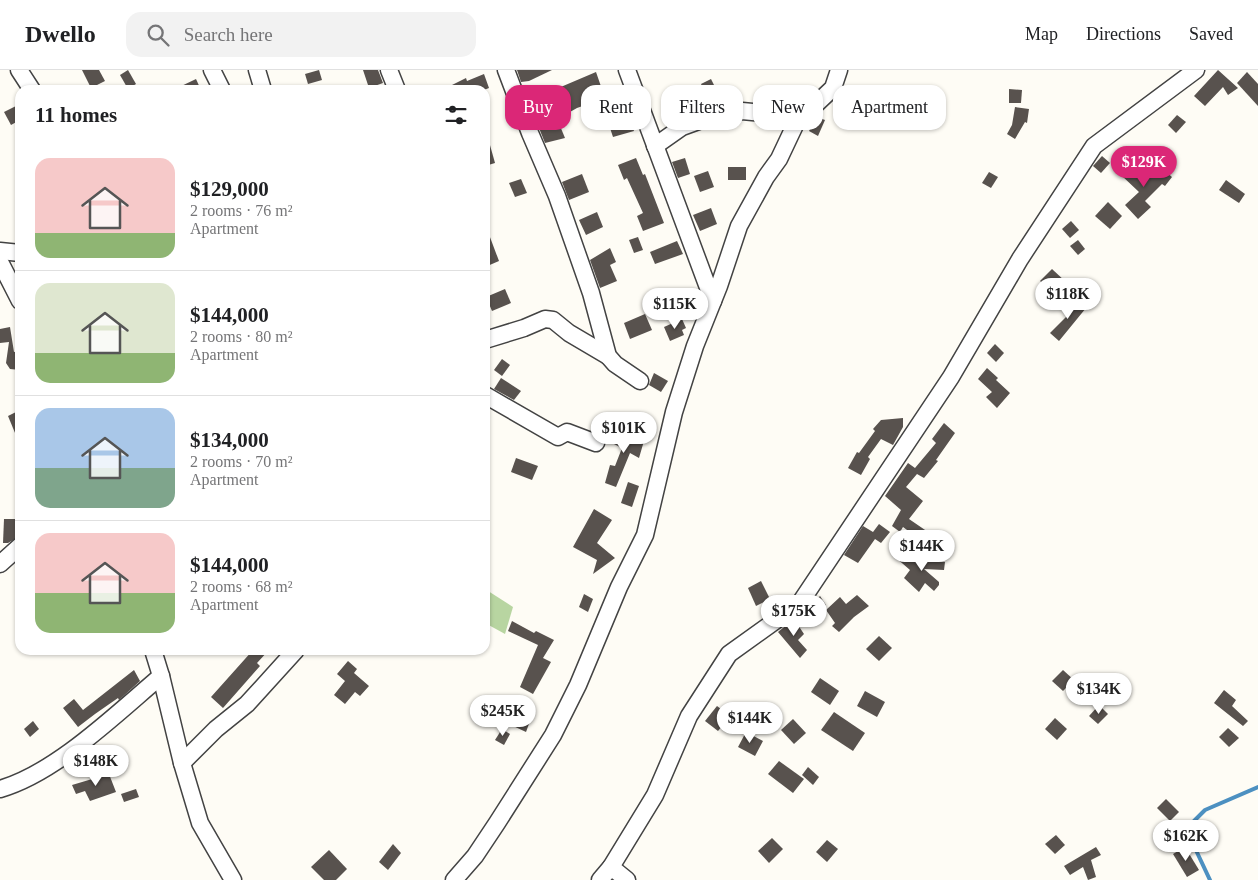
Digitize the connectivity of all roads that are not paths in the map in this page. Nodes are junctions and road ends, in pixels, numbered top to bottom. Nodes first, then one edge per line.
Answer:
1 (19, 70) edge
2 (212, 70) edge
3 (257, 70) edge
4 (389, 70) edge
5 (506, 70) edge
6 (627, 70) edge
7 (839, 70) edge
8 (1196, 70) edge
9 (29, 85) edge
10 (220, 85) edge
11 (262, 85) edge
12 (394, 85) edge
13 (823, 97) edge
14 (753, 112) edge
15 (793, 130) edge
16 (655, 146) junction
17 (0, 251) edge
18 (15, 252) edge
19 (0, 262) edge
20 (10, 284) edge
21 (713, 301) junction
22 (490, 340) edge
23 (608, 356) junction
24 (640, 381) dead end
25 (490, 398) edge
26 (596, 443) dead end
27 (15, 550) edge
28 (0, 564) edge
29 (155, 655) edge
30 (291, 655) edge
31 (162, 676) junction
32 (182, 763) junction
33 (0, 789) edge
34 (611, 867) junction
35 (233, 880) edge
36 (454, 880) edge
37 (600, 880) edge
38 (628, 880) edge

1 - 9 street
2 - 10 street
3 - 11 street
4 - 12 street
5 - 23 street
6 - 16 street
7 - 13 street
8 - 34 street
14 - 16 street
15 - 21 street
16 - 21 street
17 - 18 street
19 - 20 street
21 - 36 street
22 - 23 street
23 - 24 street
25 - 26 street
27 - 28 street
29 - 31 street
30 - 32 street
31 - 32 street
31 - 33 street
32 - 35 street
34 - 37 street
34 - 38 street

